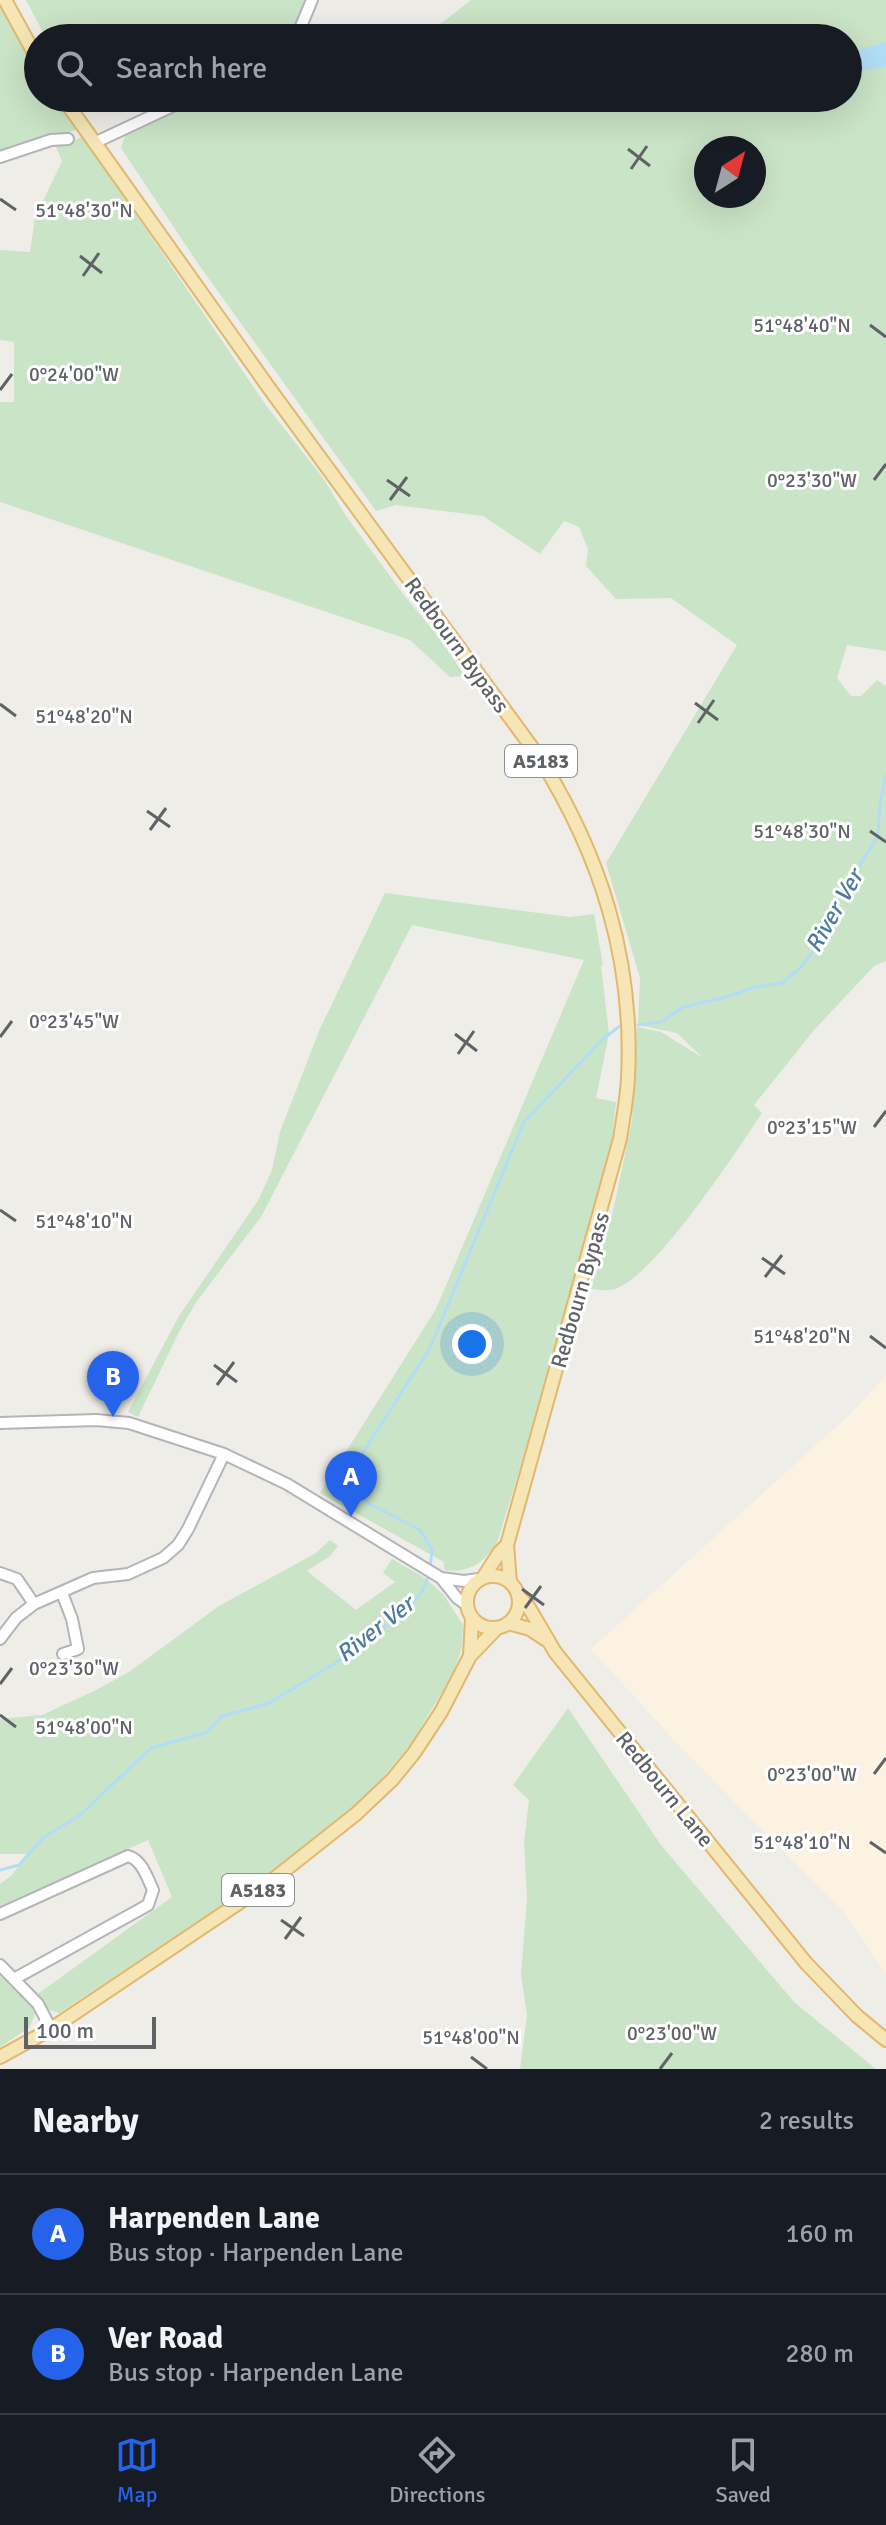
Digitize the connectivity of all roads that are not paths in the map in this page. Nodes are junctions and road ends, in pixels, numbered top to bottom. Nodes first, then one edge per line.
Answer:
1 (5, 0) edge
2 (312, 0) edge
3 (302, 24) edge
4 (24, 35) edge
5 (73, 112) edge
6 (160, 112) edge
7 (68, 139) dead end
8 (94, 143) junction
9 (0, 157) edge
10 (0, 1423) edge
11 (224, 1454) junction
12 (507, 1545) junction
13 (0, 1573) edge
14 (437, 1575) junction
15 (481, 1578) junction
16 (510, 1582) junction
17 (62, 1593) junction
18 (518, 1596) junction
19 (34, 1604) junction
20 (467, 1605) junction
21 (472, 1618) junction
22 (502, 1626) junction
23 (0, 1639) edge
24 (545, 1639) junction
25 (63, 1654) dead end
26 (470, 1656) junction
27 (0, 1914) edge
28 (0, 1965) edge
29 (14, 1979) junction
30 (51, 2029) junction
31 (886, 2040) edge
32 (0, 2057) edge

1 - 4 main road
2 - 3 street
5 - 8 main road, Redbourn Bypass / A5183
6 - 8 street
7 - 9 street
8 - 12 main road, Redbourn Bypass / A5183
10 - 11 street
11 - 14 street
11 - 17 street
12 - 15 main road, Redbourn Bypass / A5183
12 - 16 main road, Redbourn Bypass / A5183
13 - 19 street
14 - 15 street
14 - 20 street
15 - 16 main road
15 - 20 main road
16 - 18 main road
17 - 19 street
17 - 25 street
18 - 22 main road
18 - 24 main road, Redbourn Lane
19 - 23 street
20 - 21 main road
21 - 22 main road
21 - 26 main road, A5183
22 - 24 main road, Redbourn Lane
22 - 26 main road, A5183
24 - 31 main road, Redbourn Lane
26 - 30 main road, A5183
27 - 29 street
28 - 29 street
29 - 30 street
30 - 32 main road, A5183

